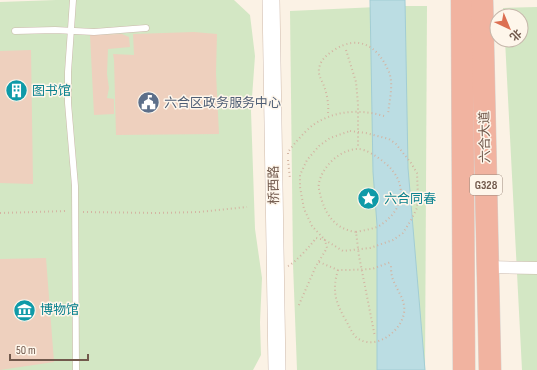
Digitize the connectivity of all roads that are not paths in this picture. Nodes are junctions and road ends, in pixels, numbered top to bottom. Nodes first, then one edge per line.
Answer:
1 (73, 0) edge
2 (272, 0) edge
3 (462, 0) edge
4 (482, 0) edge
5 (146, 28) dead end
6 (15, 31) dead end
7 (488, 267) junction
8 (537, 268) edge
9 (76, 370) edge
10 (277, 370) edge
11 (464, 370) edge
12 (490, 370) edge

1 - 9 lane
2 - 10 street, 桥西路
3 - 11 highway, 六合大道 / G328
4 - 7 highway, 六合大道 / G328
5 - 6 lane
7 - 8 street
7 - 12 highway, 六合大道 / G328

